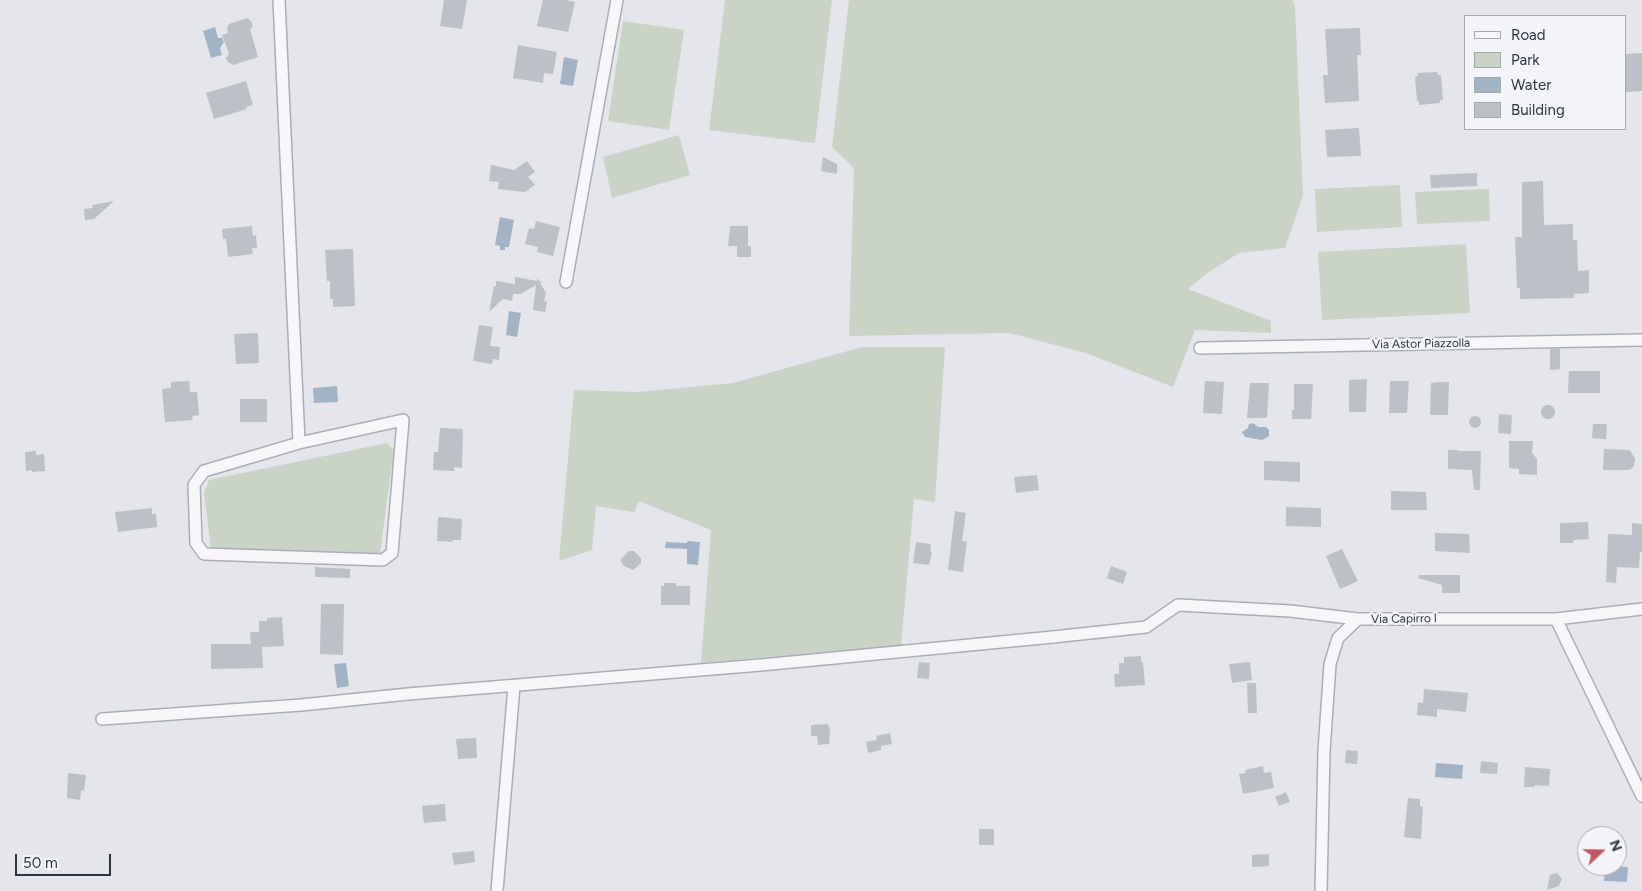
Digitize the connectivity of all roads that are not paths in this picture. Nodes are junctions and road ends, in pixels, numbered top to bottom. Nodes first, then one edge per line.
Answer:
1 (279, 0) edge
2 (617, 0) edge
3 (566, 282) dead end
4 (1642, 340) edge
5 (1200, 348) dead end
6 (299, 442) junction
7 (1642, 609) edge
8 (1358, 619) junction
9 (1556, 619) junction
10 (514, 686) junction
11 (102, 719) dead end
12 (1642, 796) edge
13 (497, 891) edge
14 (1320, 891) edge

1 - 6 street
2 - 3 street
4 - 5 street, Via Astor Piazzolla
6 - 6 street
7 - 9 street, Via Capirro I
8 - 9 street, Via Capirro I
8 - 10 street
8 - 14 street, Via Capirro I
9 - 12 street
10 - 11 street
10 - 13 street

